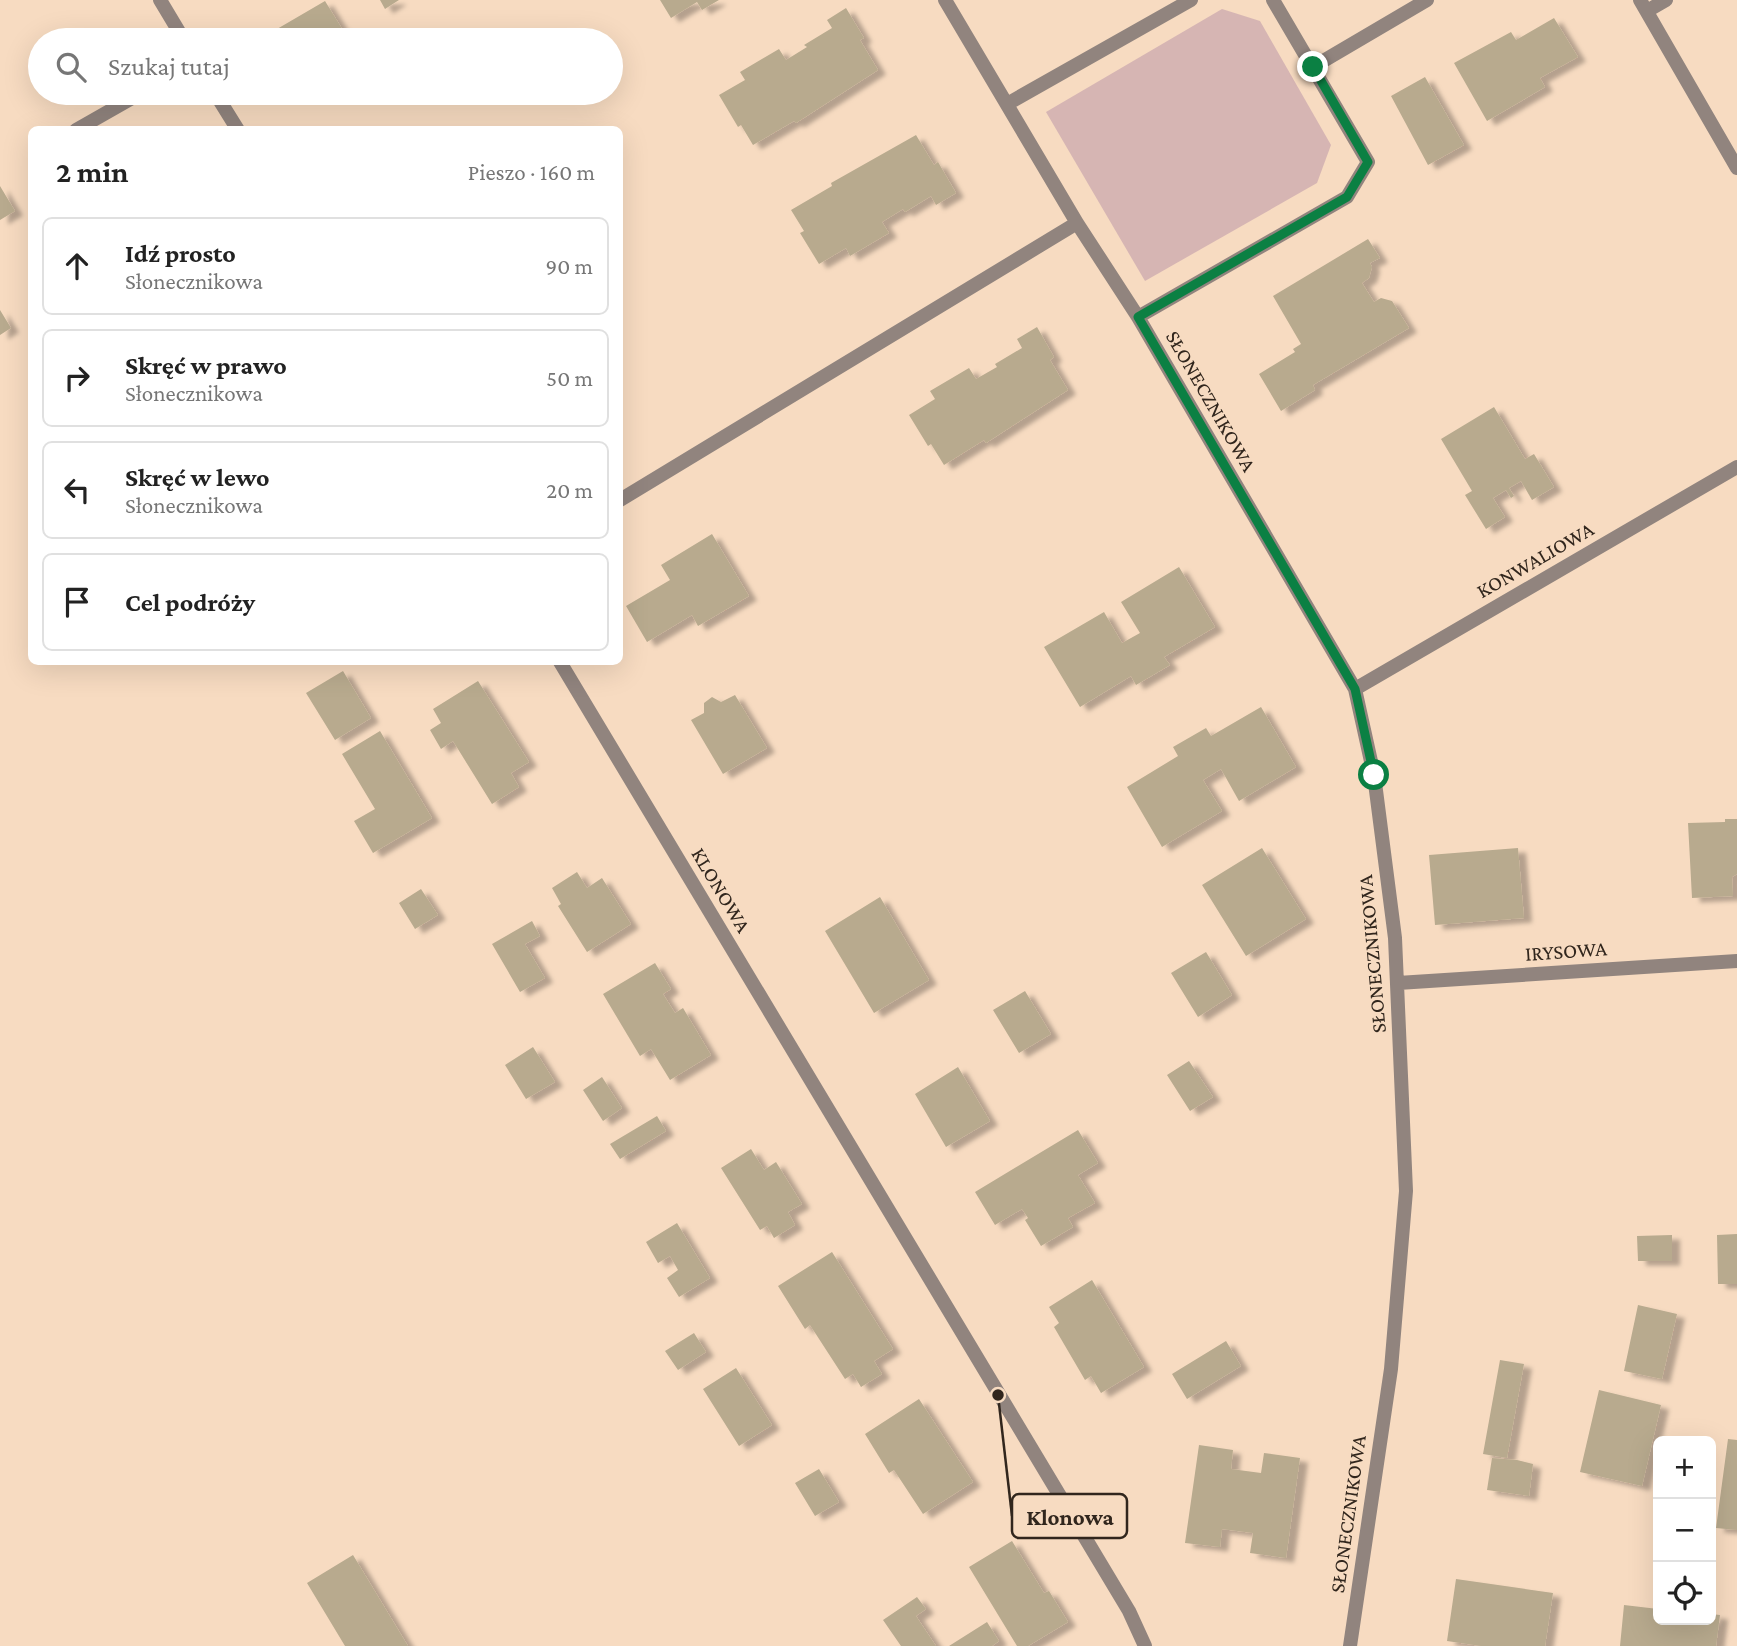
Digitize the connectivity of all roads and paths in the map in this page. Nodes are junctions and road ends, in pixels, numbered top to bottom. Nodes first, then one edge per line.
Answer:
1 (160, 0) edge
2 (945, 0) edge
3 (1191, 0) edge
4 (1273, 0) edge
5 (1427, 0) edge
6 (1666, 0) edge
7 (1644, 6) edge
8 (177, 28) edge
9 (1313, 67) junction
10 (1007, 104) junction
11 (120, 105) edge
12 (222, 105) edge
13 (83, 126) edge
14 (236, 126) edge
15 (1737, 168) edge
16 (1077, 223) junction
17 (1138, 317) junction
18 (1737, 467) edge
19 (623, 498) edge
20 (562, 665) edge
21 (1355, 689) junction
22 (1737, 961) edge
23 (1398, 983) junction
24 (1145, 1646) edge
25 (1349, 1646) edge

1 - 8 street
2 - 10 street, SŁONECZNIKOWA
3 - 10 street
4 - 9 street, SŁONECZNIKOWA
5 - 9 street
6 - 7 street
7 - 15 street
9 - 17 street, SŁONECZNIKOWA
10 - 16 street, SŁONECZNIKOWA
11 - 13 street
12 - 14 street
16 - 17 street, SŁONECZNIKOWA
16 - 19 street
17 - 21 street, SŁONECZNIKOWA
18 - 21 street, KONWALIOWA
20 - 24 street, KLONOWA
21 - 23 street, SŁONECZNIKOWA
22 - 23 street, IRYSOWA
23 - 25 street, SŁONECZNIKOWA

